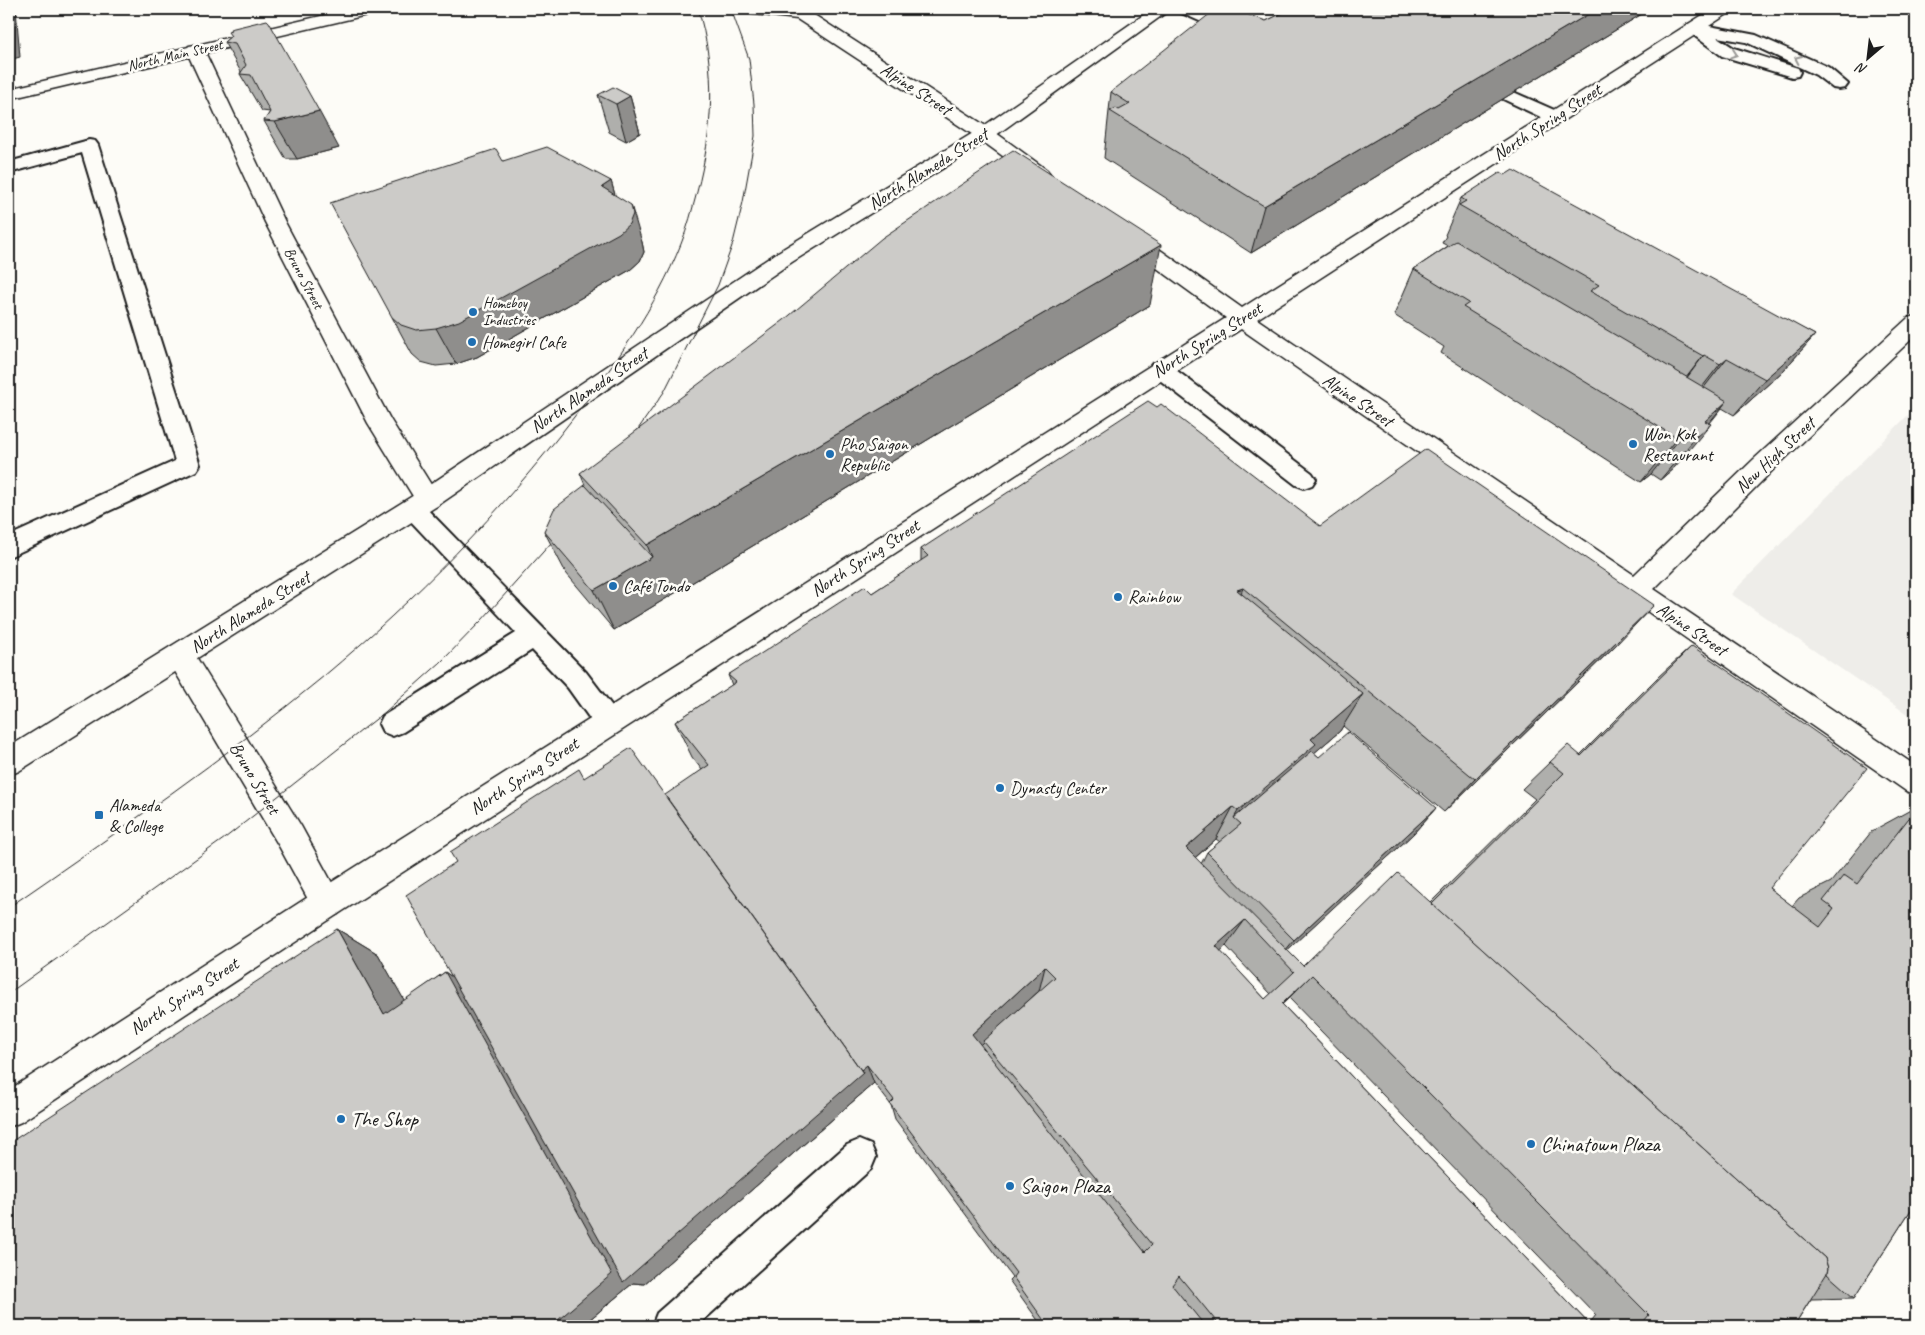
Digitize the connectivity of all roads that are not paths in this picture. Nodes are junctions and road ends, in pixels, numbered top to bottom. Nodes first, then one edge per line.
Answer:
1 (371, 9) edge
2 (754, 9) edge
3 (1163, 9) edge
4 (1185, 9) edge
5 (1723, 9) edge
6 (801, 12) edge
7 (1694, 28) junction
8 (1252, 38) edge
9 (195, 50) junction
10 (9, 94) edge
11 (1509, 95) edge
12 (1555, 117) junction
13 (984, 134) junction
14 (9, 168) edge
15 (1056, 185) edge
16 (1112, 226) edge
17 (1241, 319) junction
18 (1916, 323) edge
19 (1160, 369) junction
20 (1304, 480) dead end
21 (421, 504) junction
22 (9, 548) edge
23 (1636, 590) junction
24 (534, 635) junction
25 (180, 655) junction
26 (608, 722) junction
27 (393, 724) dead end
28 (9, 762) edge
29 (1916, 782) edge
30 (327, 902) junction
31 (9, 1110) edge
32 (859, 1157) dead end
33 (670, 1326) edge

1 - 9 street, North Main Street
2 - 6 street, Alpine Street
3 - 13 street, North Alameda Street
4 - 8 lane
5 - 7 street, North Spring Street
6 - 13 street, Alpine Street
7 -> 7 lane
7 - 12 street, North Spring Street
9 - 10 street, North Main Street
9 - 21 street, Bruno Street
11 - 12 lane
12 - 17 street, North Spring Street
13 - 15 street, Alpine Street
13 - 21 street, North Alameda Street
14 - 22 lane
16 - 17 street, Alpine Street
17 - 19 street, North Spring Street
17 - 23 street, Alpine Street
18 - 23 street, New High Street
19 - 20 lane
19 - 26 street, North Spring Street
21 - 24 lane
21 - 25 street, North Alameda Street
23 - 29 street, Alpine Street
24 - 26 lane
24 - 27 lane
25 - 28 street, North Alameda Street
25 - 30 street, Bruno Street
26 - 30 street, North Spring Street
30 - 31 street, North Spring Street
32 - 33 lane

